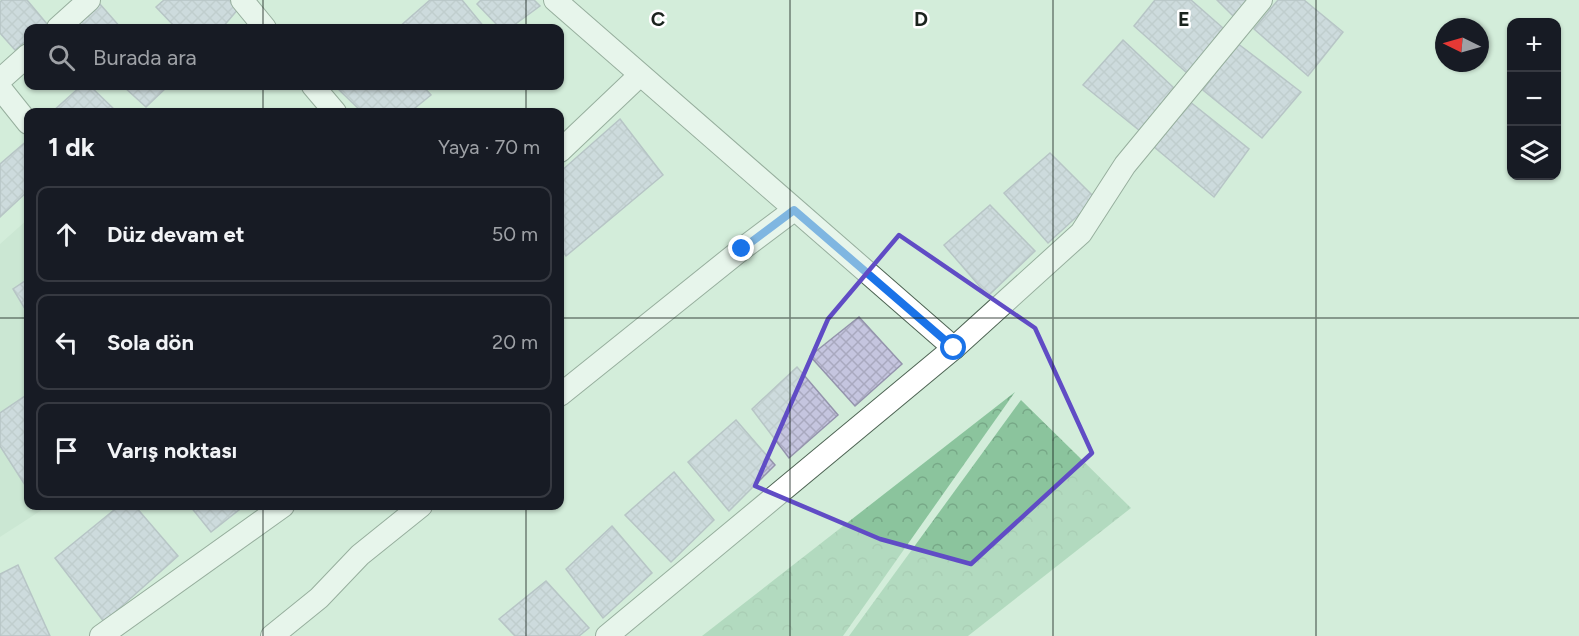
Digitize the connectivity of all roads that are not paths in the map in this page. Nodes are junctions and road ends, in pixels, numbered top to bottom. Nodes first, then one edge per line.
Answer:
1 (89, 0) edge
2 (242, 0) edge
3 (555, 0) edge
4 (1261, 0) edge
5 (62, 24) edge
6 (263, 24) edge
7 (24, 59) edge
8 (640, 75) junction
9 (0, 80) edge
10 (0, 88) edge
11 (315, 90) edge
12 (331, 108) edge
13 (24, 118) edge
14 (564, 147) edge
15 (794, 210) junction
16 (954, 348) junction
17 (564, 392) edge
18 (277, 510) edge
19 (416, 510) edge
20 (100, 636) edge
21 (272, 636) edge
22 (607, 636) edge

1 - 5 street
2 - 6 street
3 - 8 street
4 - 16 street
7 - 9 street
8 - 14 street
8 - 15 street
10 - 13 street
11 - 12 street
15 - 16 street
15 - 17 street
16 - 22 street
18 - 20 street
19 - 21 street

